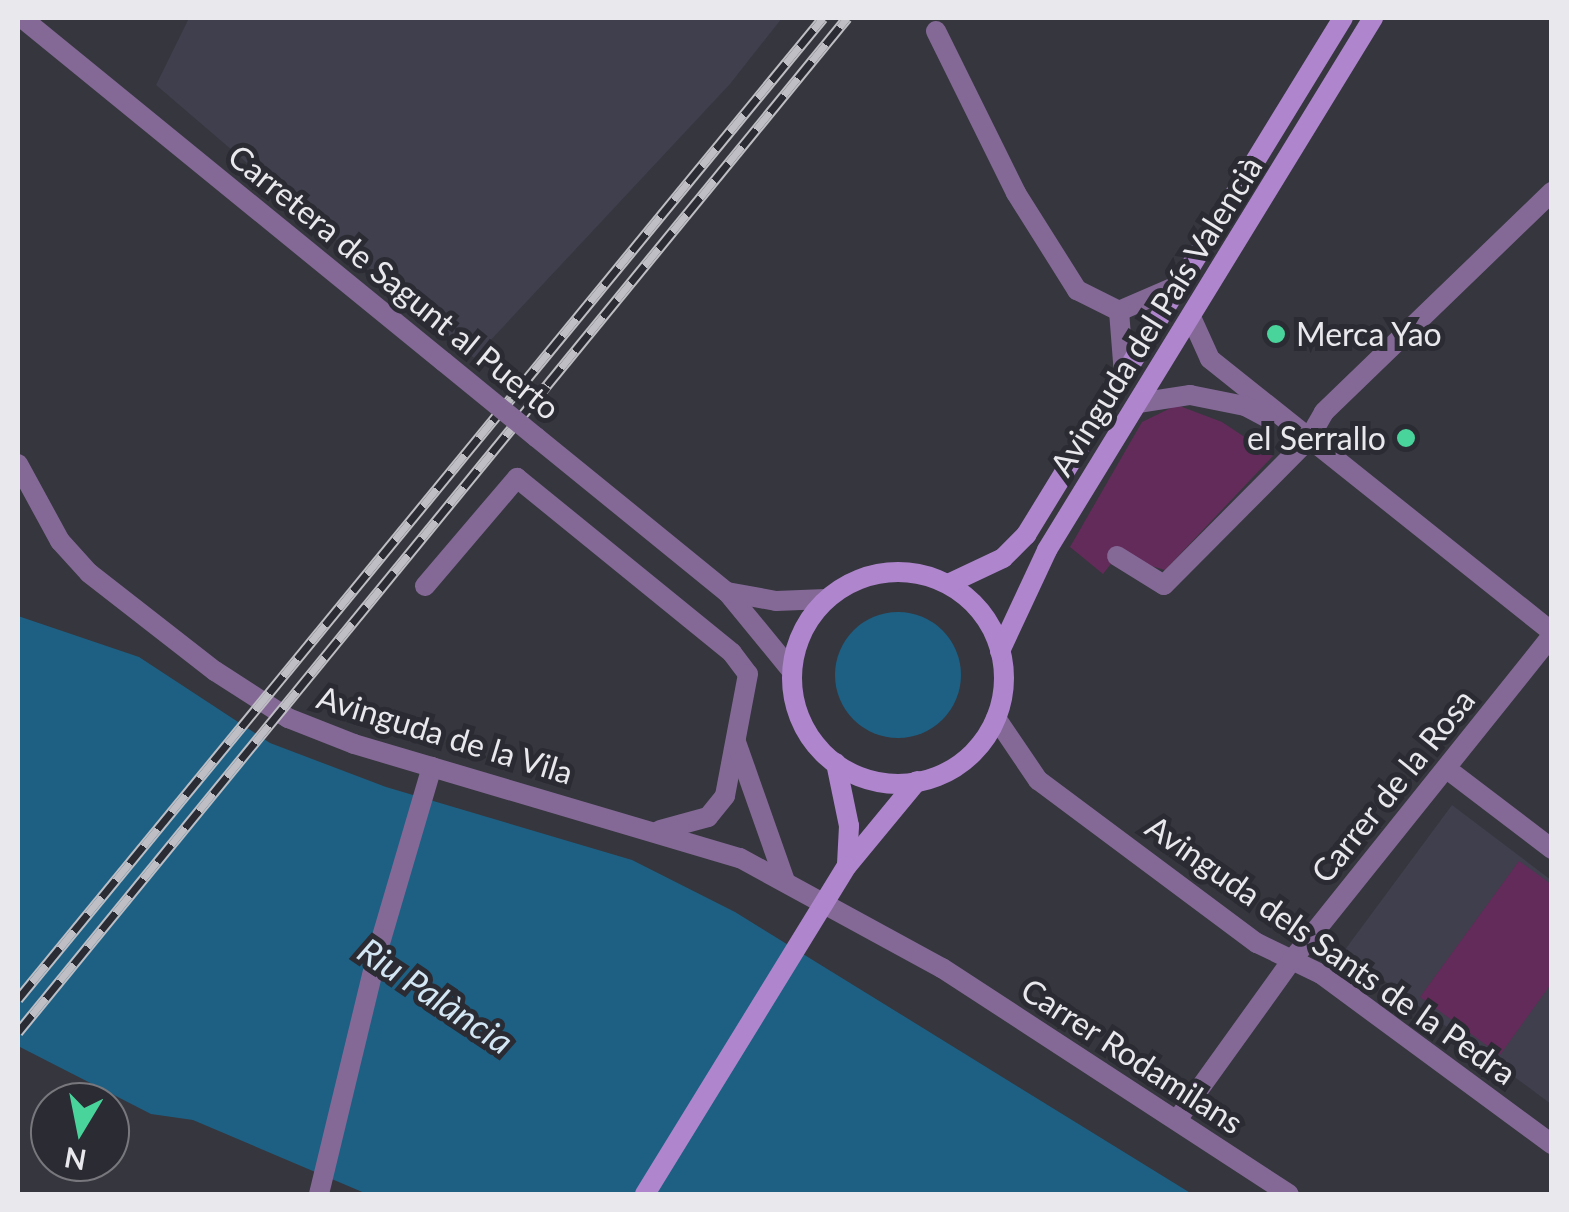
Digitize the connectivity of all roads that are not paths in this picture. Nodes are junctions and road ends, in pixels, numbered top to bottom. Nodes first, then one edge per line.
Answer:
1 (22, 18) edge
2 (1343, 18) edge
3 (1373, 18) edge
4 (936, 31) dead end
5 (1552, 192) edge
6 (1179, 285) junction
7 (1119, 312) junction
8 (1192, 317) junction
9 (1124, 376) junction
10 (1138, 404) junction
11 (1308, 440) junction
12 (18, 464) edge
13 (1116, 556) dead end
14 (948, 584) junction
15 (425, 586) dead end
16 (727, 592) junction
17 (826, 599) junction
18 (1552, 634) edge
19 (1000, 651) junction
20 (792, 671) junction
21 (996, 718) junction
22 (736, 741) junction
23 (836, 764) junction
24 (432, 766) junction
25 (1447, 769) junction
26 (917, 782) junction
27 (660, 830) junction
28 (1552, 849) edge
29 (846, 866) junction
30 (785, 882) junction
31 (1292, 960) junction
32 (1177, 1120) junction
33 (1552, 1144) edge
34 (319, 1194) edge
35 (645, 1194) edge
36 (1289, 1194) edge

1 - 16 street, Carretera de Sagunt al Puerto, bridge
2 - 6 main road, Avinguda del País Valencià
3 - 8 main road, Avinguda del País Valencià
4 - 7 street
5 - 11 street
6 - 7 street
6 - 9 main road, Avinguda del País Valencià
7 - 9 street
8 - 10 main road, Avinguda del País Valencià
8 - 11 street
9 - 14 main road, Avinguda del País Valencià
10 - 11 street
10 - 19 main road, Avinguda del País Valencià
11 - 13 street
11 - 18 street
12 - 24 street, Avinguda de la Vila
14 - 17 main road
14 - 19 main road
15 - 22 street
16 - 17 street, Carretera de Sagunt al Puerto
16 - 20 street, Carretera de Sagunt al Puerto
17 - 20 main road
18 - 25 street, Carrer de la Rosa
19 - 21 main road
20 - 23 main road
21 - 26 main road
21 - 31 street, Avinguda dels Sants de la Pedra
22 - 27 street
22 - 30 street
23 - 26 main road
23 - 29 main road
24 - 27 street, Avinguda de la Vila
24 - 34 street
25 - 28 street
25 - 31 street, Carrer de la Rosa
26 - 29 main road
27 - 30 street, Avinguda de la Vila
29 - 35 main road, bridge
30 - 32 street, Carrer Rodamilans
31 - 32 street, Carrer de la Rosa
31 - 33 street, Avinguda dels Sants de la Pedra
32 - 36 street, Carrer Rodamilans

